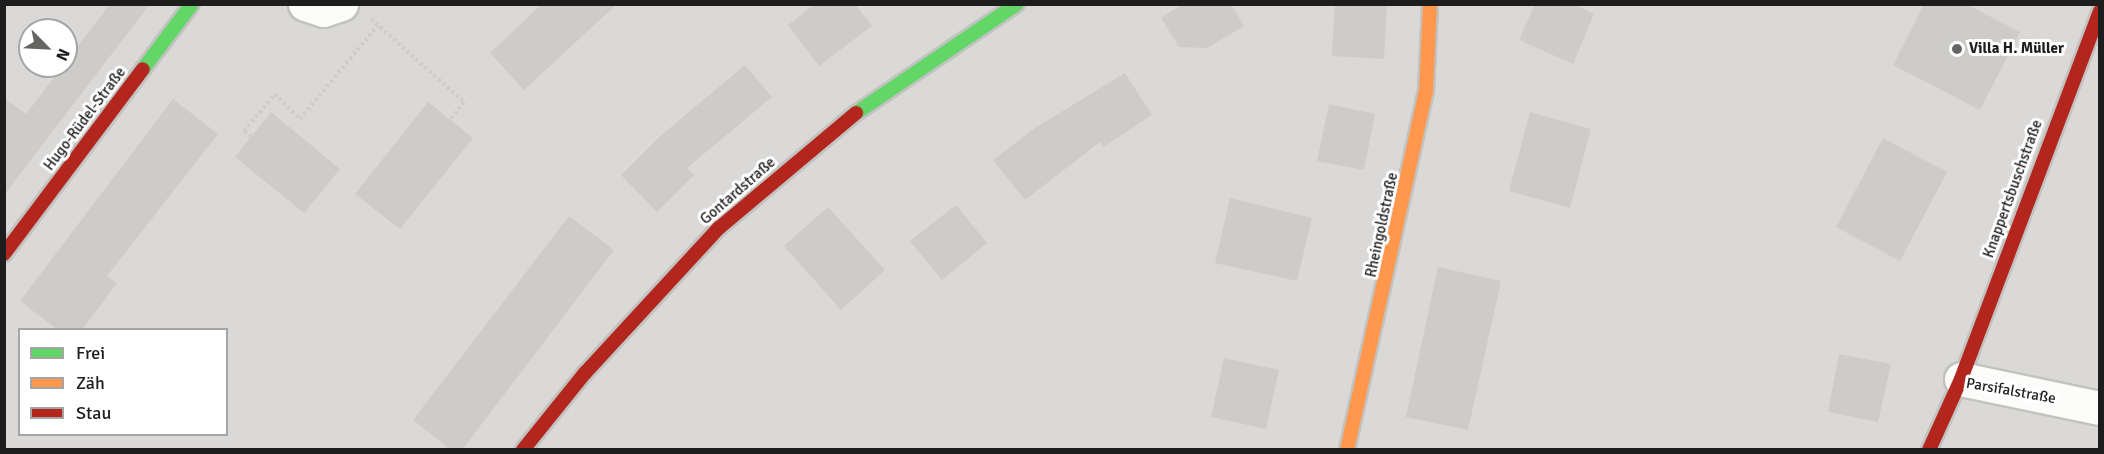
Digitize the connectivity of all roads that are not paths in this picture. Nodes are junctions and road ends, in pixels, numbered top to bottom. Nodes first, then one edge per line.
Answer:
1 (192, 4) edge
2 (304, 4) edge
3 (1017, 4) edge
4 (1430, 4) edge
5 (352, 8) edge
6 (2100, 11) edge
7 (4, 254) edge
8 (1961, 379) junction
9 (2100, 408) edge
10 (523, 450) edge
11 (1347, 450) edge
12 (1929, 450) edge

1 - 7 street, Hugo-Rüdel-Straße
2 - 5 street
3 - 10 street, Gontardstraße
4 - 11 street, Rheingoldstraße
6 - 8 street, Knappertsbuschstraße
8 - 9 street, Parsifalstraße
8 - 12 street, Parsifalstraße

